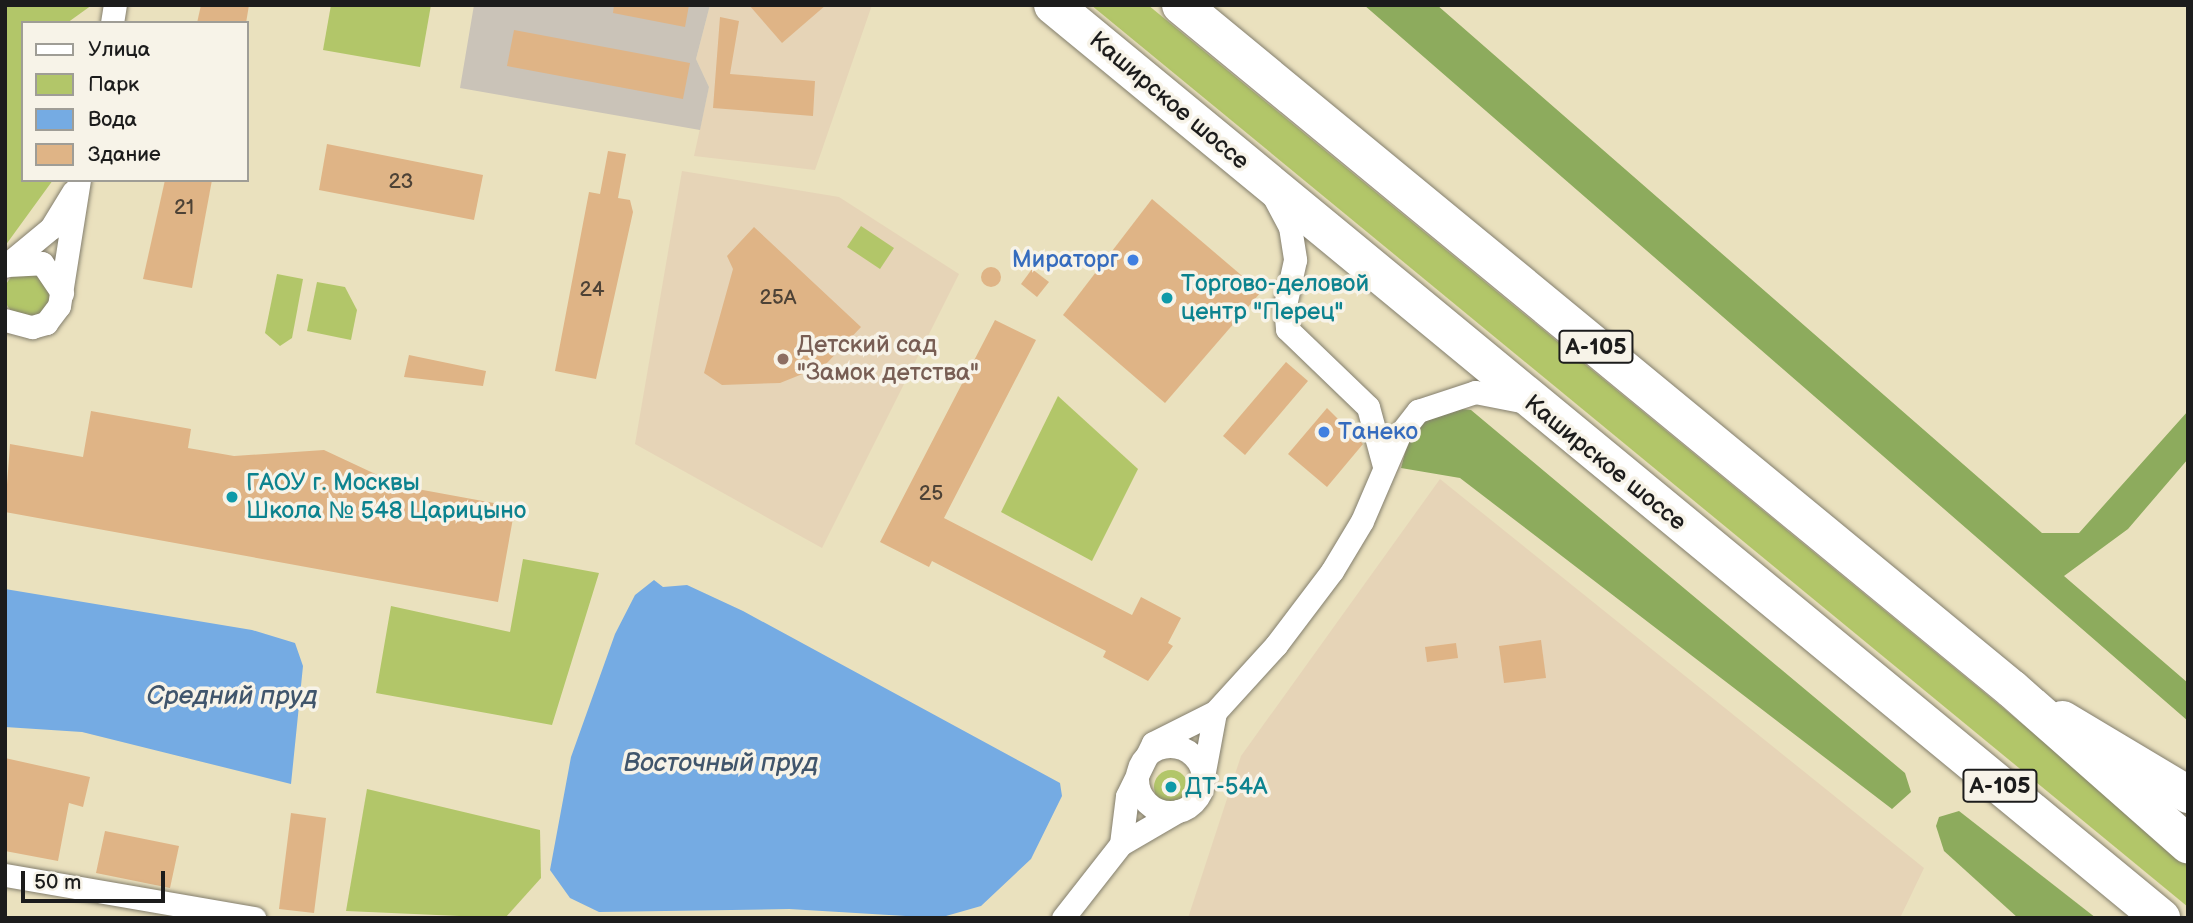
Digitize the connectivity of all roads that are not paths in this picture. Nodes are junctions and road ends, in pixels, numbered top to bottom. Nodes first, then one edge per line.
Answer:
1 (1053, 5) edge
2 (1181, 5) edge
3 (79, 182) edge
4 (1267, 183) junction
5 (5, 266) edge
6 (62, 293) junction
7 (9, 324) edge
8 (1530, 402) junction
9 (1368, 407) junction
10 (1418, 411) junction
11 (1385, 470) junction
12 (2012, 689) junction
13 (1215, 712) junction
14 (1140, 764) junction
15 (1203, 777) junction
16 (2188, 794) edge
17 (1178, 811) junction
18 (1121, 844) junction
19 (2188, 844) edge
20 (5, 875) edge
21 (254, 918) edge
22 (1063, 918) edge
23 (2161, 918) edge

1 - 4 highway, Каширское шоссе / А-105
2 - 12 highway, А-105
3 - 5 street
3 - 6 street
4 - 8 highway, Каширское шоссе / А-105
4 - 9 street
5 - 6 street
6 - 7 street
8 - 10 street
8 - 23 highway, Каширское шоссе / А-105
9 - 10 street
9 - 11 street
10 - 11 street
11 - 13 street
12 - 16 main road
12 - 19 highway, А-105
13 - 14 street
13 - 15 street
14 - 15 street
14 - 17 street
14 - 18 street
15 - 17 street
17 - 18 street
18 - 22 street
20 - 21 street

